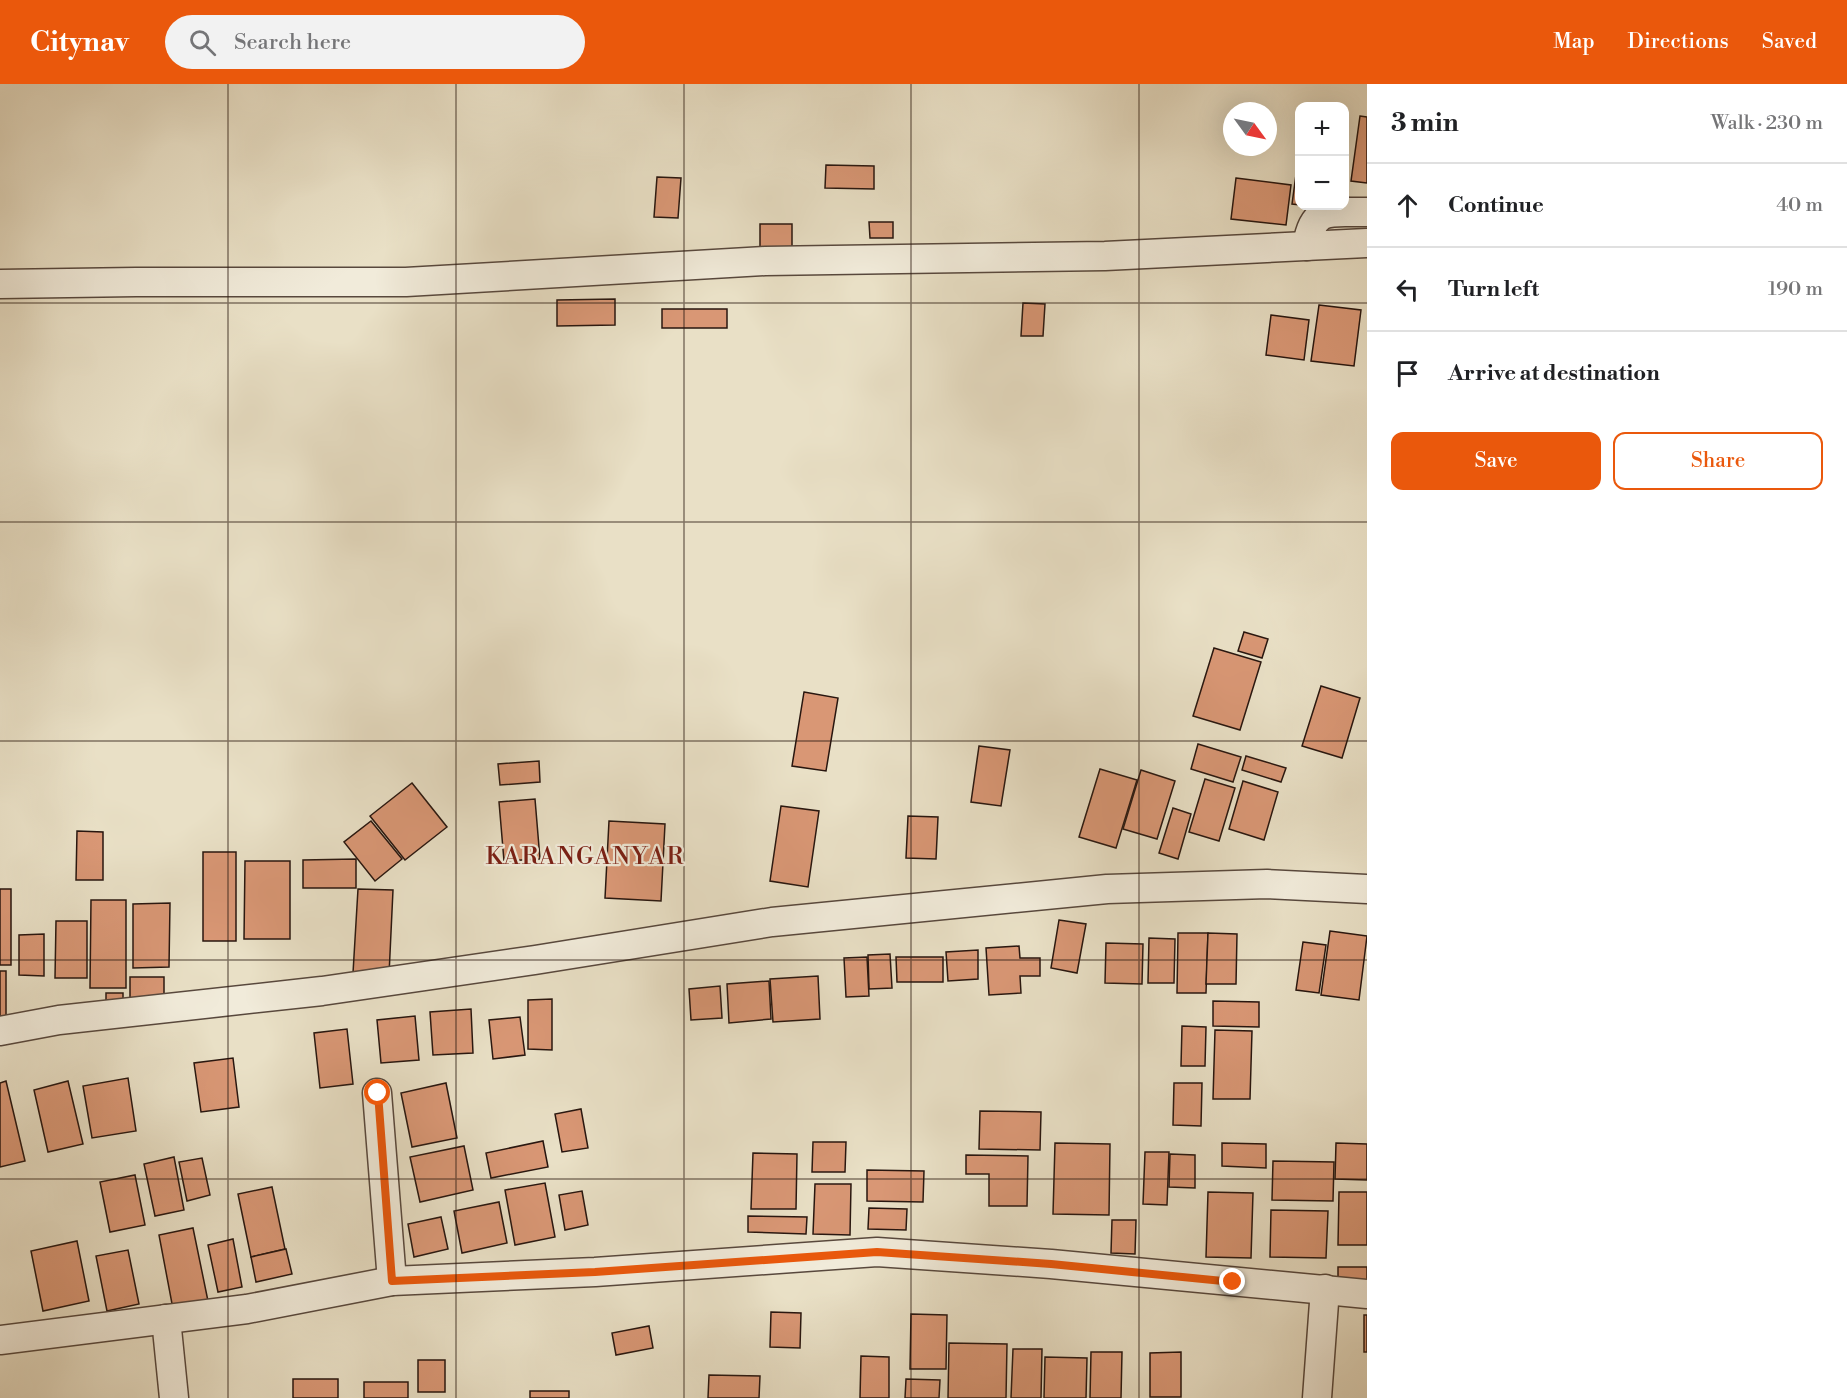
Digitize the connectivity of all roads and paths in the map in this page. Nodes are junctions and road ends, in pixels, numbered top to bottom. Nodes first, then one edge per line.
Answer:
1 (1367, 212) edge
2 (1367, 243) edge
3 (1307, 246) junction
4 (0, 284) edge
5 (1367, 889) edge
6 (0, 1031) edge
7 (378, 1093) dead end
8 (392, 1281) junction
9 (1325, 1289) junction
10 (1367, 1294) edge
11 (166, 1319) junction
12 (0, 1340) edge
13 (174, 1398) edge
14 (1317, 1398) edge

1 - 3 street
2 - 3 street
3 - 4 street
5 - 6 street
7 - 8 street
8 - 9 street
8 - 11 street
9 - 10 street
9 - 14 street
11 - 12 street
11 - 13 street

